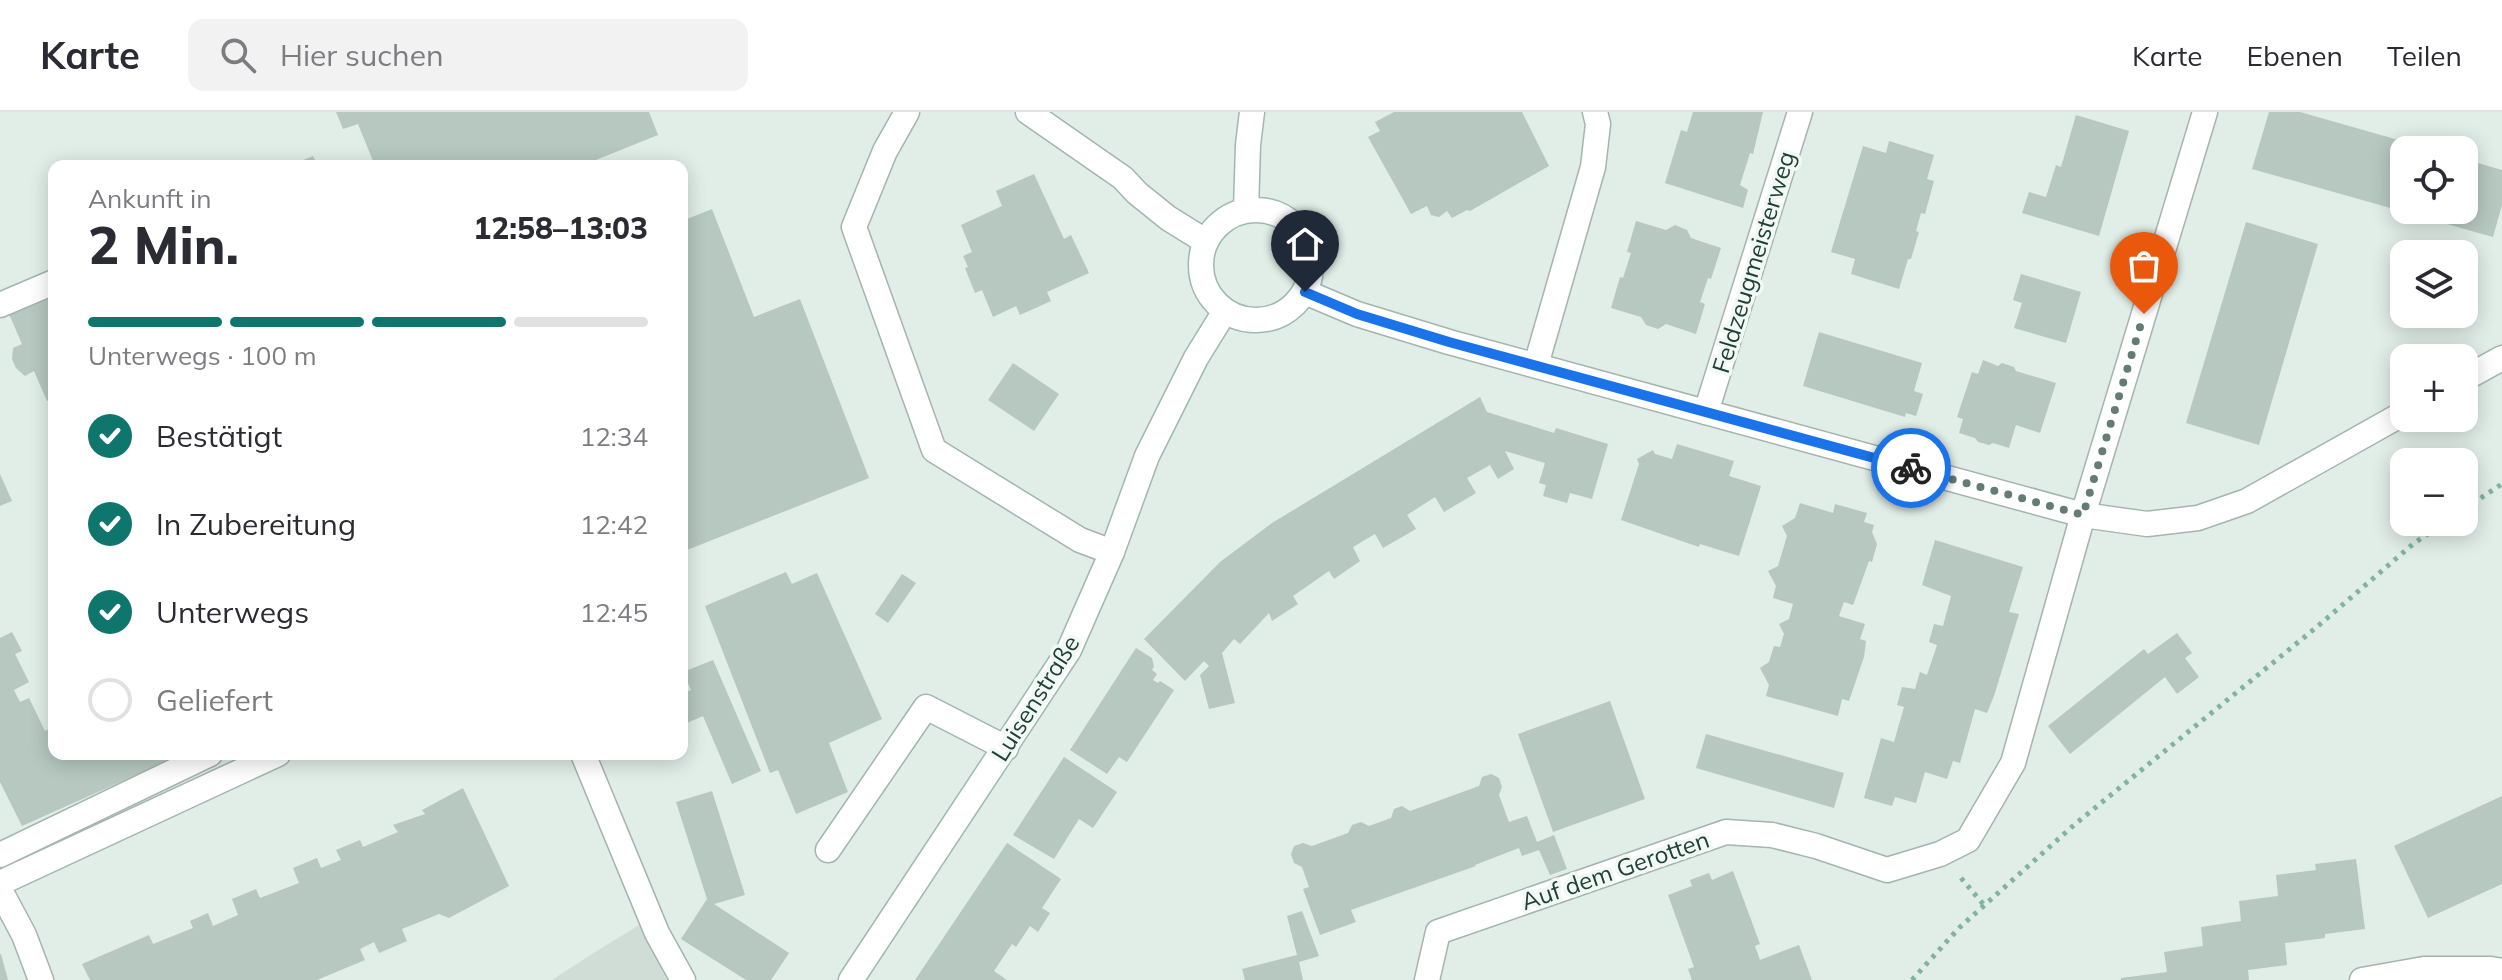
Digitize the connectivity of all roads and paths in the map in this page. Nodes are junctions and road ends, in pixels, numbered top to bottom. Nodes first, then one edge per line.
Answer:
1 (907, 112) edge
2 (1028, 112) edge
3 (1252, 112) edge
4 (1595, 112) edge
5 (1800, 112) edge
6 (2205, 112) edge
7 (1246, 210) junction
8 (1205, 241) junction
9 (48, 285) edge
10 (1305, 292) junction
11 (0, 305) edge
12 (1225, 311) junction
13 (2502, 358) edge
14 (1536, 365) junction
15 (2478, 371) edge
16 (1706, 412) junction
17 (2390, 421) edge
18 (2502, 484) edge
19 (2478, 500) edge
20 (2083, 515) junction
21 (2425, 536) edge
22 (1112, 552) junction
23 (1006, 748) junction
24 (198, 760) edge
25 (265, 760) edge
26 (585, 760) edge
27 (828, 850) dead end
28 (0, 855) edge
29 (0, 883) edge
30 (0, 890) edge
31 (2502, 971) edge
32 (41, 980) edge
33 (683, 980) edge
34 (851, 980) edge
35 (1427, 980) edge
36 (1912, 980) edge
37 (2362, 980) edge

1 - 22 street
2 - 8 street
3 - 7 street
4 - 14 street
5 - 16 street, Feldzeugmeisterweg
6 - 20 street
7 - 8 street
7 - 10 street
8 - 12 street
9 - 11 street
10 - 12 street
10 - 14 street
12 - 22 street, Luisenstraße
13 - 15 street
14 - 16 street
16 - 20 street
17 - 20 street
18 - 19 path
20 - 35 street, Auf dem Gerotten
21 - 36 path
22 - 23 street, Luisenstraße
23 - 27 street
23 - 34 street, Luisenstraße
24 - 28 street
25 - 29 street
26 - 33 street
30 - 32 street
31 - 37 street

